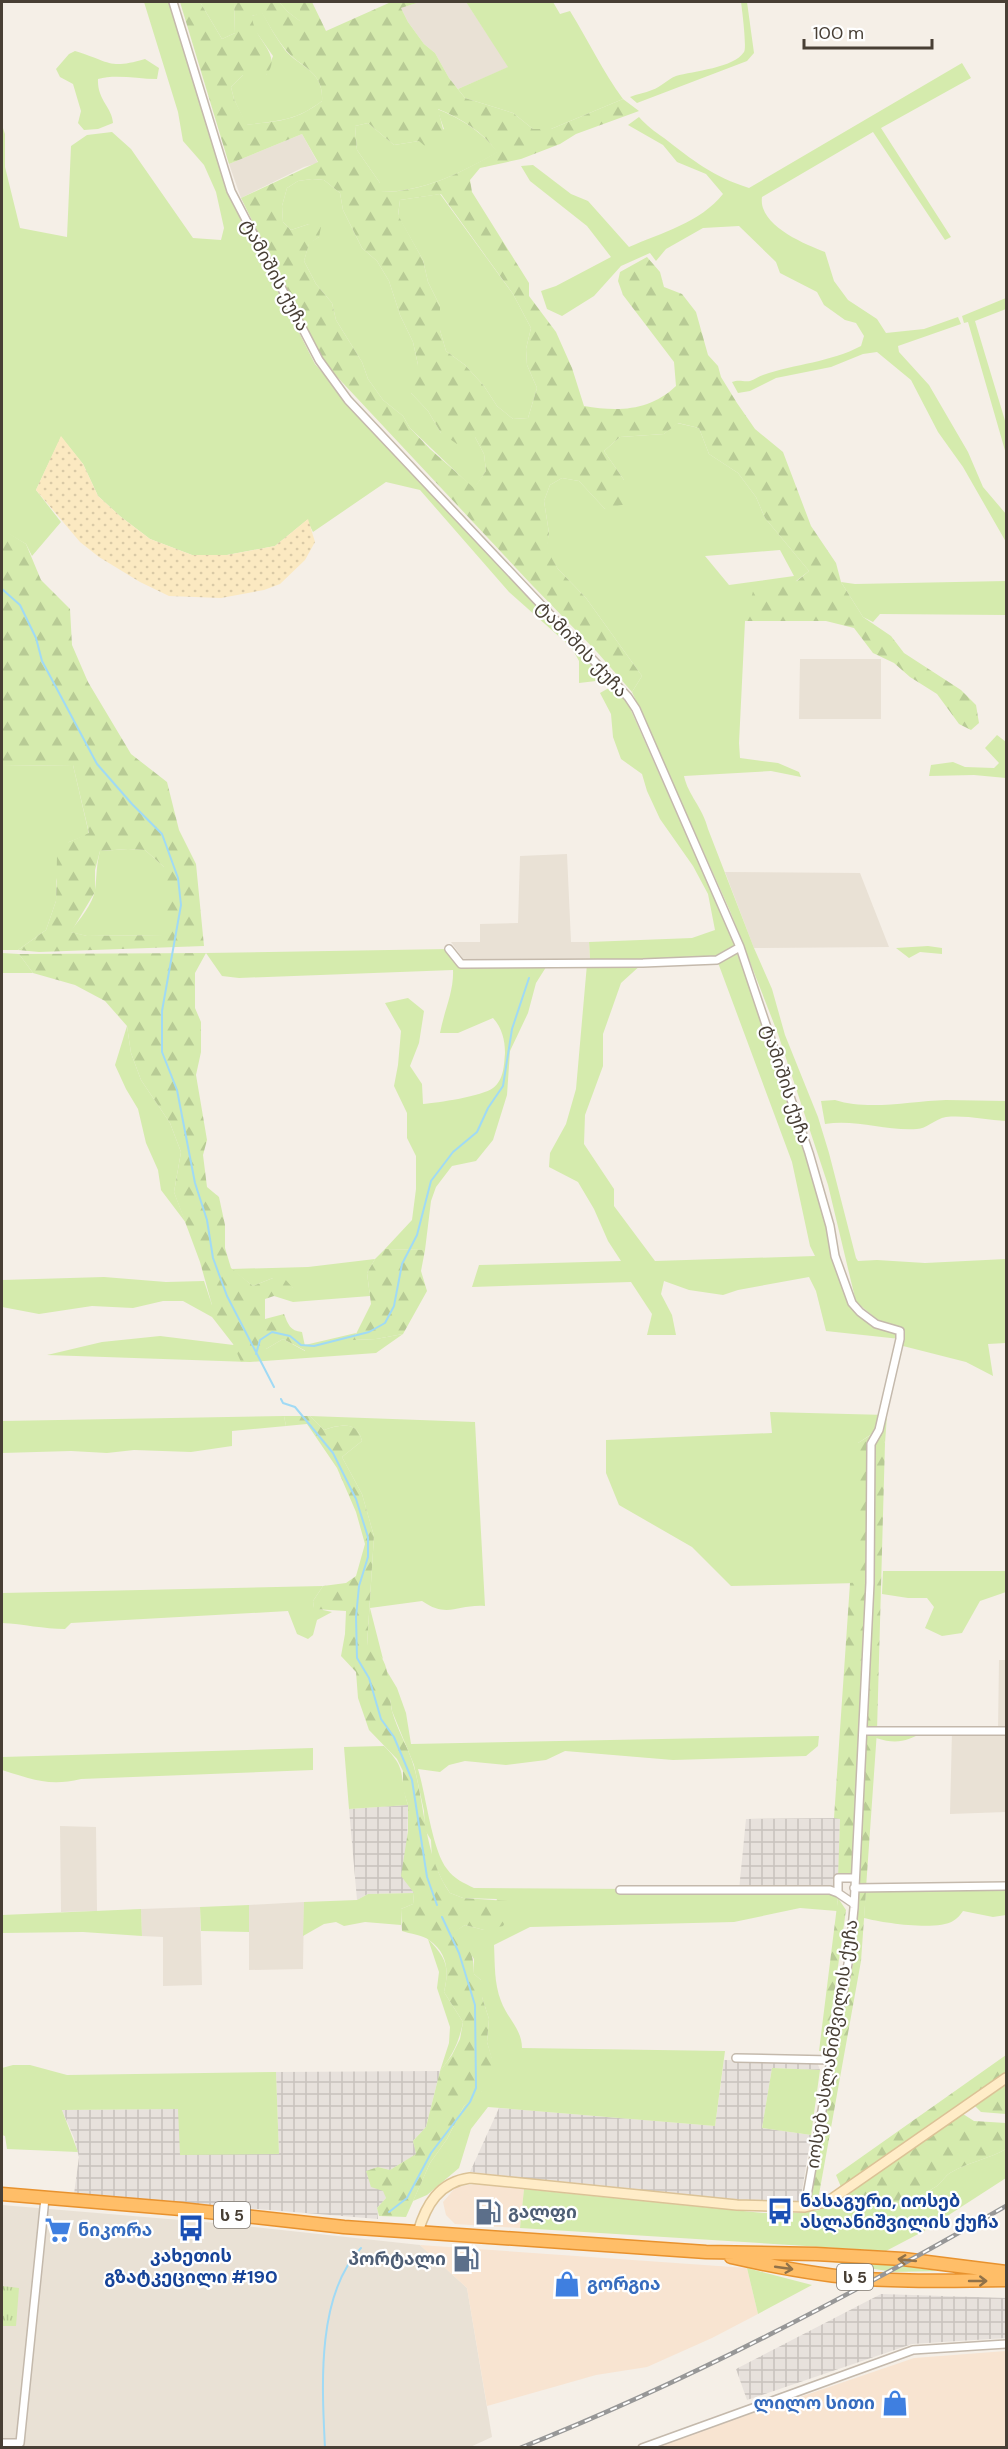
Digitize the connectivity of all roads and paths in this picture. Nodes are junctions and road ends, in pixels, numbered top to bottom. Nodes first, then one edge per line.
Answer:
1 (173, 2) edge
2 (740, 947) junction
3 (449, 949) dead end
4 (900, 1339) joint
5 (862, 1731) junction
6 (1006, 1731) edge
7 (855, 1878) junction
8 (1006, 1886) edge
9 (855, 1888) junction
10 (620, 1890) dead end
11 (838, 1893) junction
12 (854, 1904) junction
13 (736, 2058) dead end
14 (831, 2060) junction
15 (1006, 2078) edge
16 (2, 2194) edge
17 (45, 2198) junction
18 (805, 2207) junction
19 (418, 2232) junction
20 (706, 2252) junction
21 (1006, 2272) edge
22 (1006, 2280) edge
23 (1006, 2344) edge
24 (2, 2443) edge
25 (642, 2448) edge

1 - 2 street, ტამიშის ქუჩა
2 - 3 street
2 - 4 street, ტამიშის ქუჩა
4 - 5 street, იოსებ ასლანიშვილის ქუჩა
5 - 6 street
5 - 7 street, იოსებ ასლანიშვილის ქუჩა
7 - 9 street, იოსებ ასლანიშვილის ქუჩა
7 - 11 street
8 - 9 street
9 - 12 street, იოსებ ასლანიშვილის ქუჩა
10 - 11 street
11 - 12 street
12 - 14 street, იოსებ ასლანიშვილის ქუჩა
13 - 14 street
14 - 18 street, იოსებ ასლანიშვილის ქუჩა
15 - 18 street
16 - 17 highway, ს 5
17 - 19 highway, ს 5
17 - 24 street
18 - 19 street
19 - 20 highway, ს 5
21 -> 20 highway, ს 5
20 -> 22 highway, ს 5
23 - 25 street

